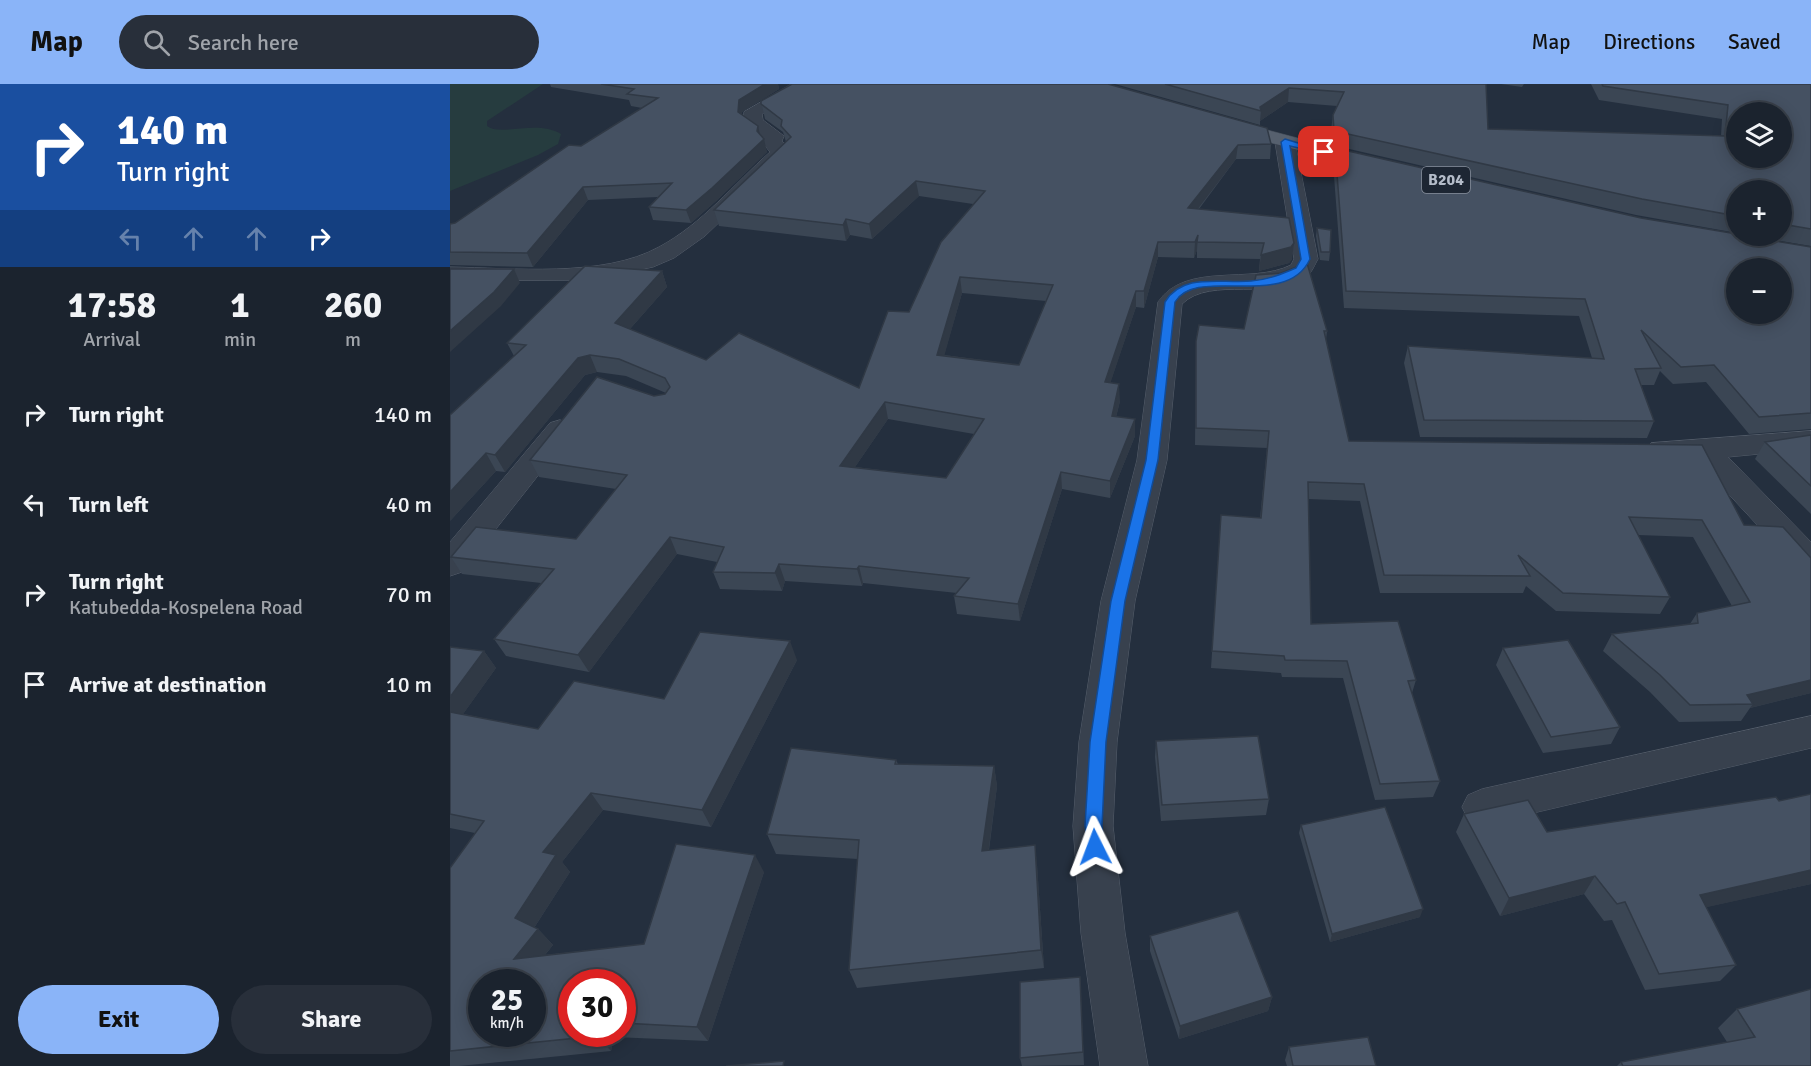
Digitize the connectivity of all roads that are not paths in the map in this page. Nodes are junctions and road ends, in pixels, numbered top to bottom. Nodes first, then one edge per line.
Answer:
1 (806, 84) edge
2 (1208, 120) edge
3 (1285, 142) junction
4 (1400, 170) edge
5 (450, 274) edge
6 (575, 409) edge
7 (1811, 440) edge
8 (1632, 450) edge
9 (1704, 450) junction
10 (1811, 562) edge
11 (450, 564) edge
12 (1811, 732) edge
13 (1482, 807) edge
14 (1124, 1066) edge

1 - 5 street
2 - 3 main road, B204
3 - 4 main road, B204
3 - 14 street
6 - 11 street
7 - 9 street
8 - 9 street
9 - 10 street
12 - 13 street

